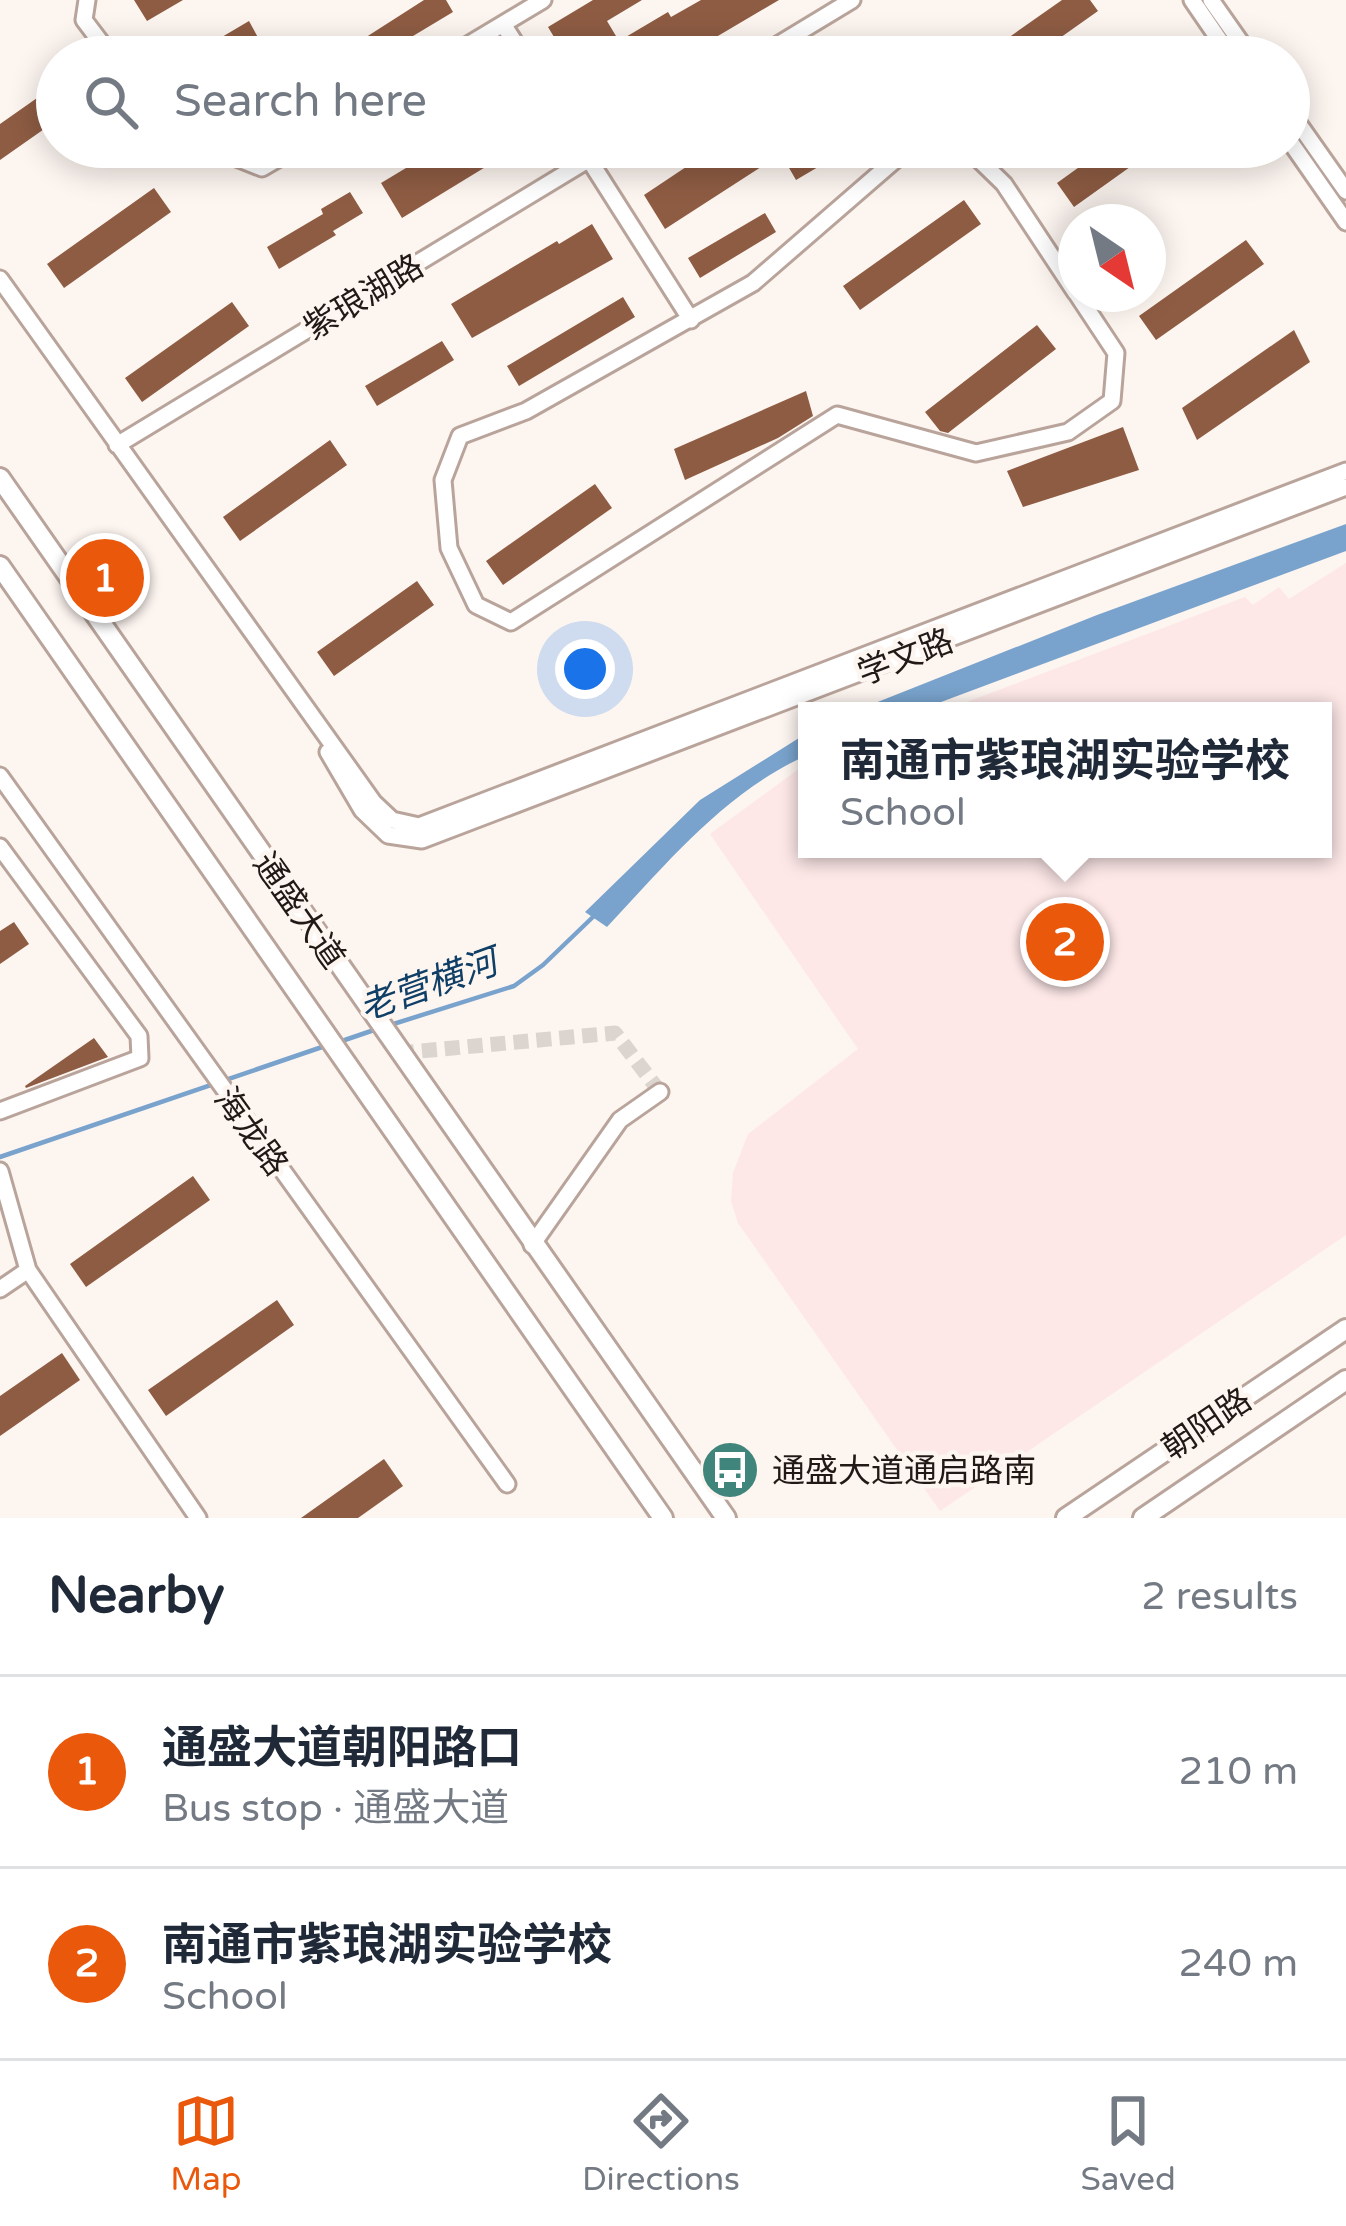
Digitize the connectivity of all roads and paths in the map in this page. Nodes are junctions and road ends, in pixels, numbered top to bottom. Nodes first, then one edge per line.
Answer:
1 (87, 0) edge
2 (543, 0) edge
3 (852, 0) edge
4 (1192, 0) edge
5 (1211, 0) edge
6 (503, 24) junction
7 (96, 36) edge
8 (483, 36) edge
9 (511, 36) edge
10 (793, 36) edge
11 (1217, 36) edge
12 (1236, 36) edge
13 (1310, 140) edge
14 (561, 168) edge
15 (595, 168) edge
16 (886, 168) edge
17 (988, 168) edge
18 (1308, 168) edge
19 (1346, 191) edge
20 (1346, 222) edge
21 (1058, 266) edge
22 (0, 279) edge
23 (1089, 312) edge
24 (691, 320) junction
25 (117, 445) junction
26 (1346, 470) edge
27 (0, 478) edge
28 (1346, 488) edge
29 (0, 566) edge
30 (314, 722) junction
31 (0, 776) edge
32 (0, 847) edge
33 (660, 1092) dead end
34 (0, 1111) edge
35 (0, 1172) edge
36 (532, 1245) junction
37 (28, 1270) junction
38 (0, 1289) edge
39 (1346, 1329) edge
40 (1346, 1379) edge
41 (507, 1484) dead end
42 (198, 1518) edge
43 (663, 1518) edge
44 (726, 1518) edge
45 (1066, 1518) edge
46 (1143, 1518) edge

1 - 7 street
2 - 6 street
3 - 10 street
4 - 11 street
5 - 12 street
6 - 8 street
6 - 9 street
13 - 19 street
14 - 25 street, 紫琅湖路
15 - 24 street
16 - 24 street
17 - 21 street
18 - 20 street
22 - 25 street, 学文路
23 - 24 street
25 - 30 street, 学文路
26 - 30 street, 学文路
27 - 36 main road, 通盛大道
28 - 30 street, 学文路
29 - 43 main road, 通盛大道
31 - 41 street, 海龙路
32 - 34 street
33 - 36 street
35 - 37 street
36 - 44 main road, 通盛大道
37 - 38 street
37 - 42 street
39 - 45 main road, 朝阳路
40 - 46 main road, 朝阳路

